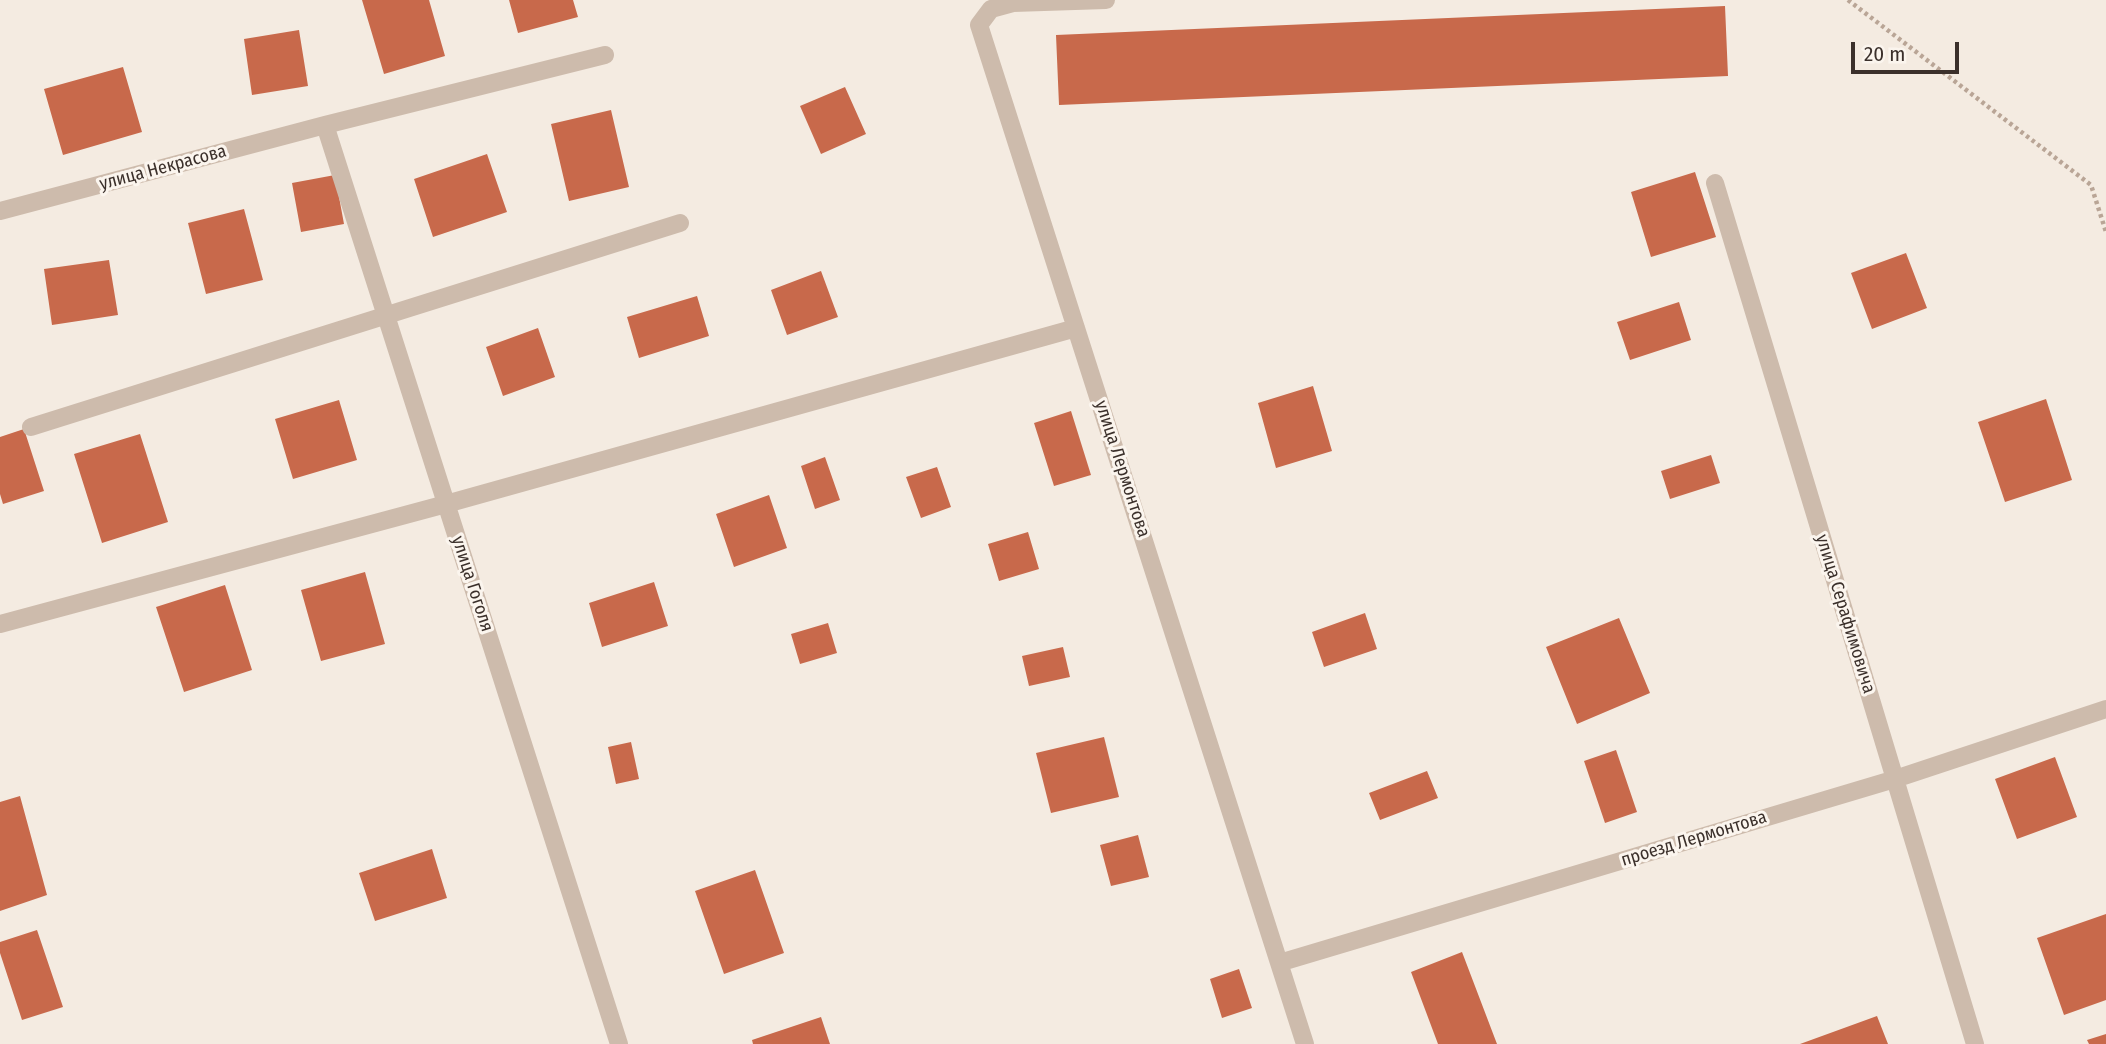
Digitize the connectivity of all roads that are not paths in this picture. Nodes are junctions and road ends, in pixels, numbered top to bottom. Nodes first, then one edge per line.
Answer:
1 (1106, 0) edge
2 (605, 55) dead end
3 (325, 125) junction
4 (1715, 183) dead end
5 (0, 211) edge
6 (680, 223) dead end
7 (386, 315) junction
8 (1076, 328) junction
9 (31, 427) dead end
10 (446, 504) junction
11 (0, 624) edge
12 (2106, 709) edge
13 (1895, 779) junction
14 (1279, 963) junction
15 (619, 1044) edge
16 (1305, 1044) edge
17 (1975, 1044) edge

1 - 8 street, улица Лермонтова
2 - 3 street, улица Некрасова
3 - 5 street, улица Некрасова
3 - 7 street, улица Гоголя
4 - 13 street, улица Серафимовича
6 - 7 street
7 - 9 street
7 - 10 street, улица Гоголя
8 - 10 street
8 - 14 street, улица Лермонтова
10 - 11 street
10 - 15 street, улица Гоголя
12 - 13 street, проезд Лермонтова
13 - 14 street, проезд Лермонтова
13 - 17 street, улица Серафимовича
14 - 16 street, улица Лермонтова

